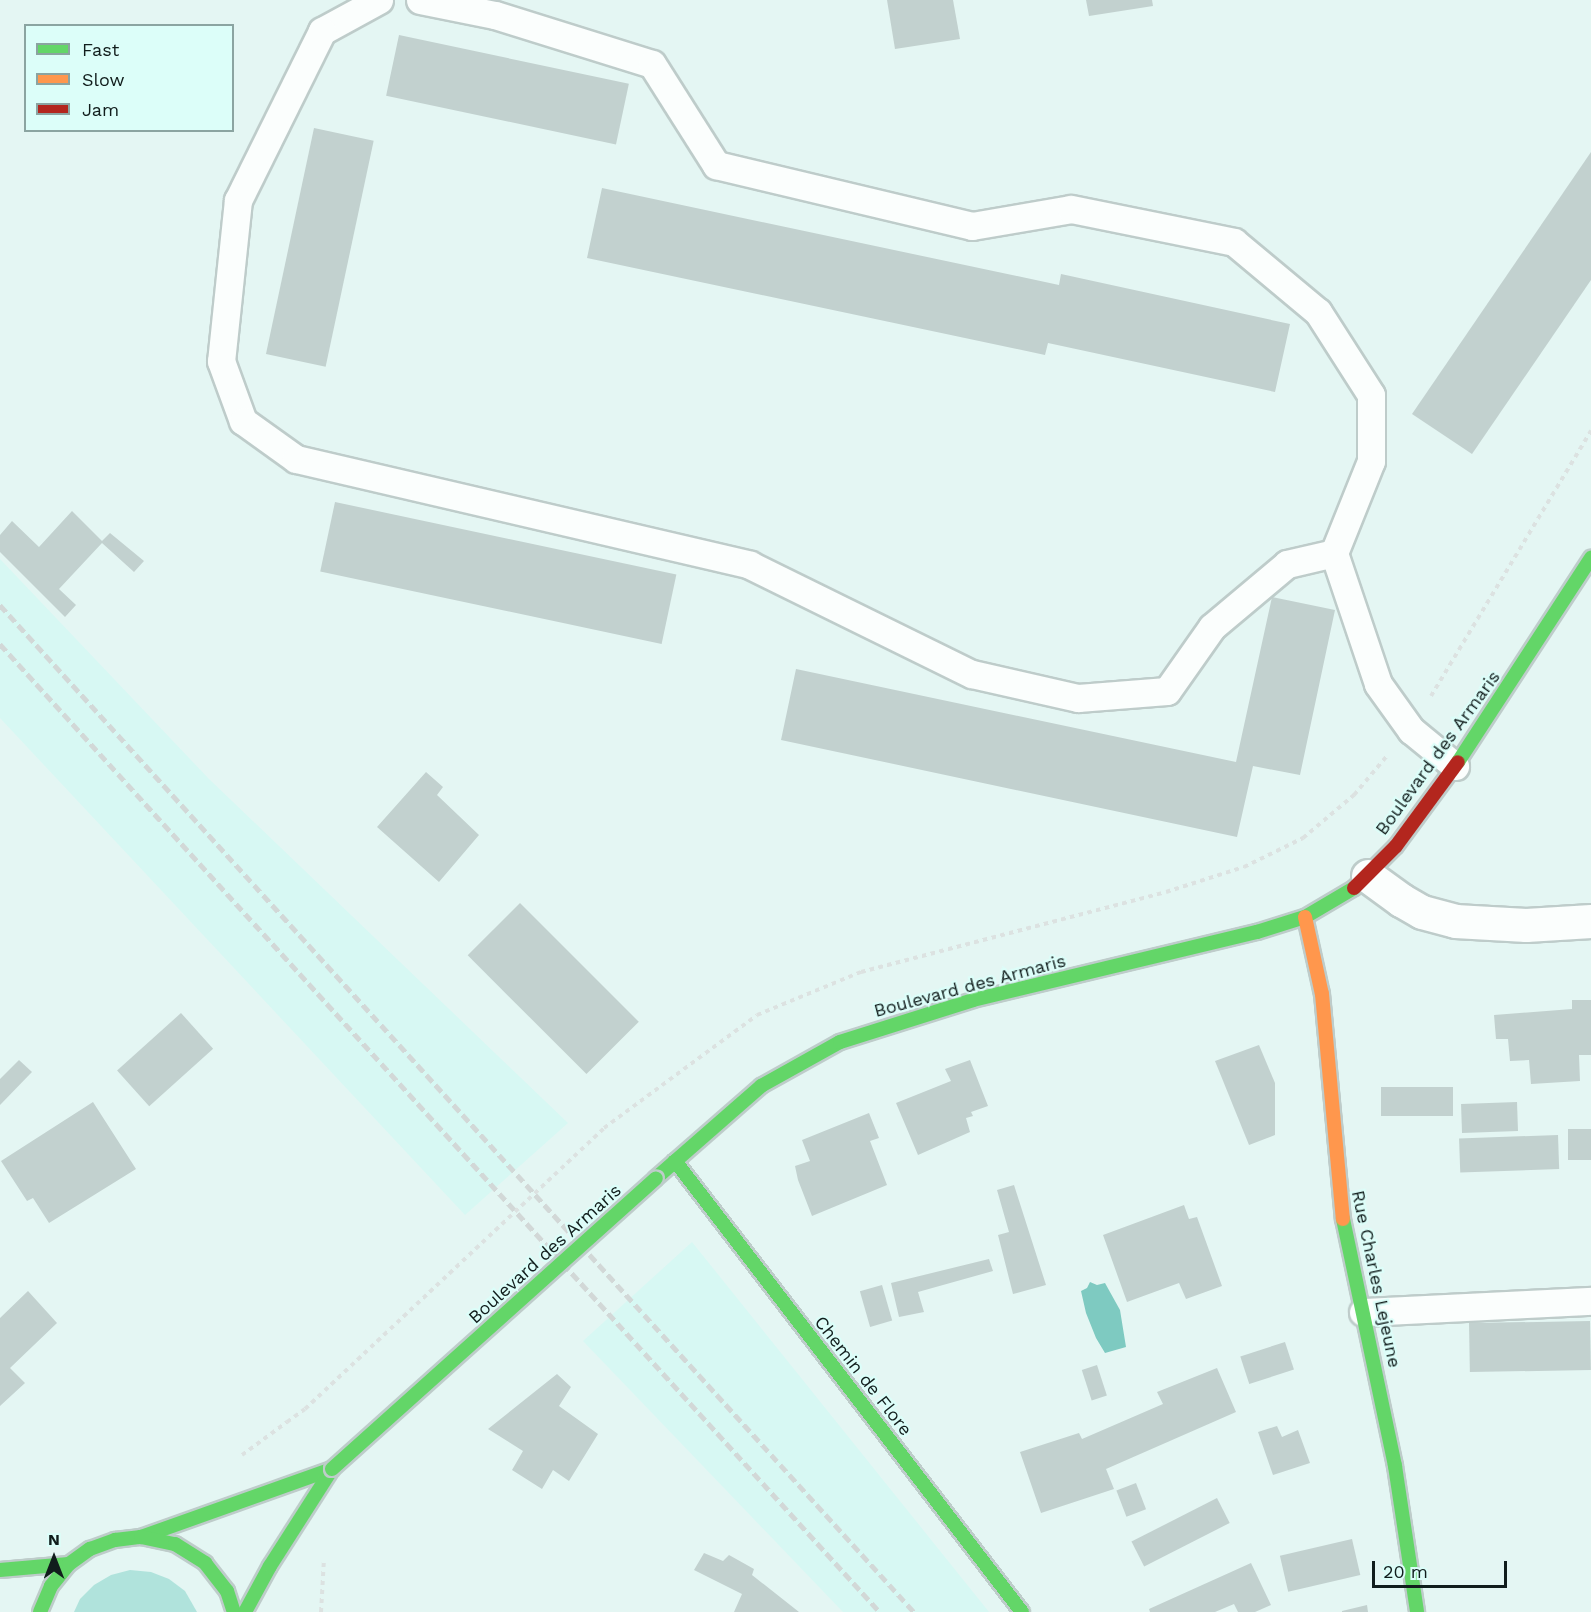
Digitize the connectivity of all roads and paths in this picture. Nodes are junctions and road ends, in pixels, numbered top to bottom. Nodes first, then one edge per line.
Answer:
1 (379, 0) edge
2 (420, 0) edge
3 (1591, 431) edge
4 (1334, 553) junction
5 (1591, 558) edge
6 (1411, 730) junction
7 (1455, 766) junction
8 (1368, 876) junction
9 (1305, 917) junction
10 (1591, 921) edge
11 (675, 1161) junction
12 (1591, 1301) edge
13 (1363, 1312) junction
14 (242, 1455) dead end
15 (332, 1469) junction
16 (141, 1537) junction
17 (324, 1558) dead end
18 (69, 1564) junction
19 (0, 1569) edge
20 (40, 1612) edge
21 (234, 1612) edge
22 (245, 1612) edge
23 (321, 1612) edge
24 (1022, 1612) edge
25 (1417, 1612) edge

1 - 4 lane
2 - 4 lane
3 - 6 path
4 - 6 lane
5 - 7 main road, Boulevard des Armaris
6 - 7 lane
6 - 14 path, bridge
7 - 8 main road, Boulevard des Armaris
8 - 9 main road, Boulevard des Armaris
8 - 10 street
9 - 11 main road, Boulevard des Armaris
9 - 13 main road, Rue Charles Lejeune
11 - 15 main road, Boulevard des Armaris, bridge
11 - 24 main road, Chemin de Flore
12 - 13 lane
13 - 25 main road, Rue Charles Lejeune
15 - 16 main road, Boulevard des Armaris
15 - 22 main road, Boulevard des Armaris
16 - 18 main road
16 - 21 main road
17 - 23 path
18 - 19 main road
18 - 20 main road

